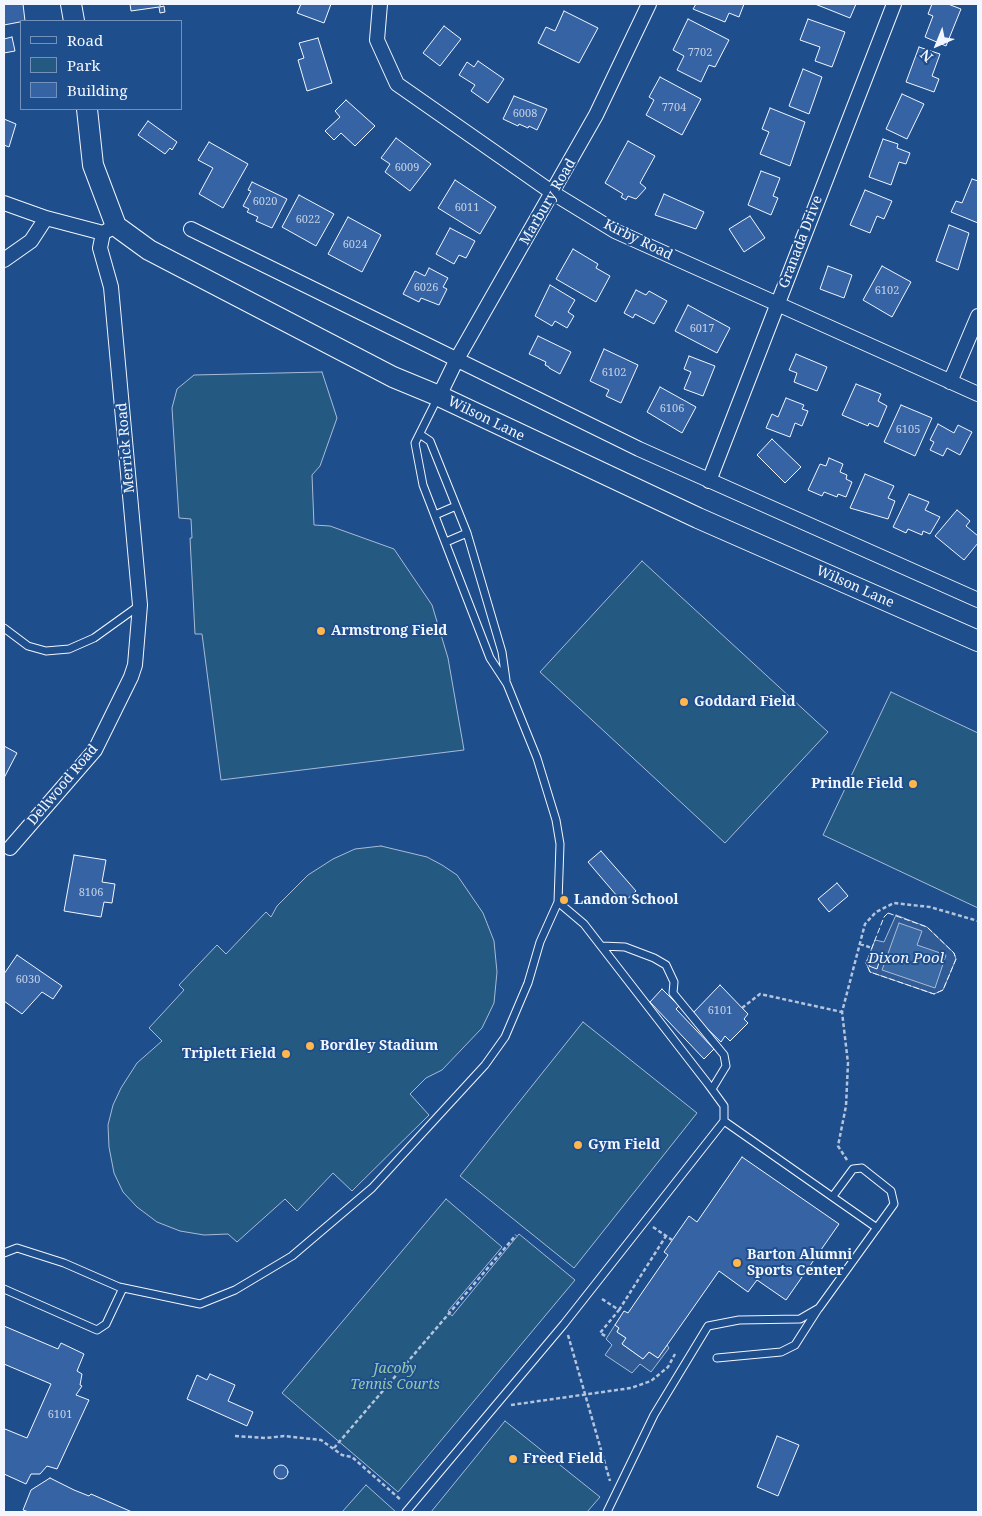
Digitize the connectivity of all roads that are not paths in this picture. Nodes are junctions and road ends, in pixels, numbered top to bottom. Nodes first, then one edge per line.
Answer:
1 (71, 4) edge
2 (380, 4) edge
3 (649, 4) edge
4 (894, 4) edge
5 (74, 20) edge
6 (86, 110) edge
7 (553, 193) junction
8 (4, 203) edge
9 (46, 218) junction
10 (110, 229) junction
11 (191, 229) dead end
12 (4, 260) edge
13 (777, 304) junction
14 (978, 316) edge
15 (458, 359) junction
16 (950, 382) junction
17 (978, 394) edge
18 (439, 396) junction
19 (421, 435) junction
20 (709, 480) junction
21 (456, 506) junction
22 (434, 516) junction
23 (468, 533) junction
24 (446, 542) junction
25 (978, 600) edge
26 (140, 605) junction
27 (4, 628) edge
28 (978, 641) edge
29 (135, 665) joint
30 (507, 684) junction
31 (10, 848) dead end
32 (558, 902) junction
33 (602, 946) junction
34 (712, 1089) junction
35 (724, 1122) junction
36 (833, 1196) junction
37 (877, 1228) junction
38 (4, 1253) edge
39 (122, 1288) junction
40 (4, 1289) edge
41 (819, 1308) junction
42 (717, 1358) dead end
43 (406, 1512) edge
44 (607, 1512) edge

1 - 5 main road
2 - 7 street, Kirby Road
3 - 7 street, Marbury Road
4 - 13 street, Granada Drive
6 - 10 main road
7 - 13 street, Kirby Road
7 - 15 street, Marbury Road
8 - 9 street
9 - 10 street
9 - 12 street
10 - 18 main road, Wilson Lane
10 - 26 street, Merrick Road
11 - 15 street
13 - 16 street, Kirby Road
13 - 20 street, Granada Drive
14 - 16 street
15 - 18 street, Marbury Road
15 - 20 street
16 - 17 street, Kirby Road
18 - 19 lane
18 - 28 main road, Wilson Lane
19 - 21 lane
19 - 22 lane
20 - 25 street
21 - 22 lane
21 - 23 lane
22 - 24 lane
23 - 24 lane
23 - 30 lane
24 - 30 lane
26 - 27 lane
26 - 29 street, Merrick Road
29 - 31 street, Dellwood Road
30 - 32 lane
32 - 33 lane
32 - 39 lane
33 - 34 lane
33 - 34 lane
34 - 35 lane
35 - 36 lane
35 - 43 lane
36 - 37 lane
36 - 37 lane
37 - 41 lane
38 - 39 lane
39 - 40 lane
41 - 42 lane
41 - 44 lane

